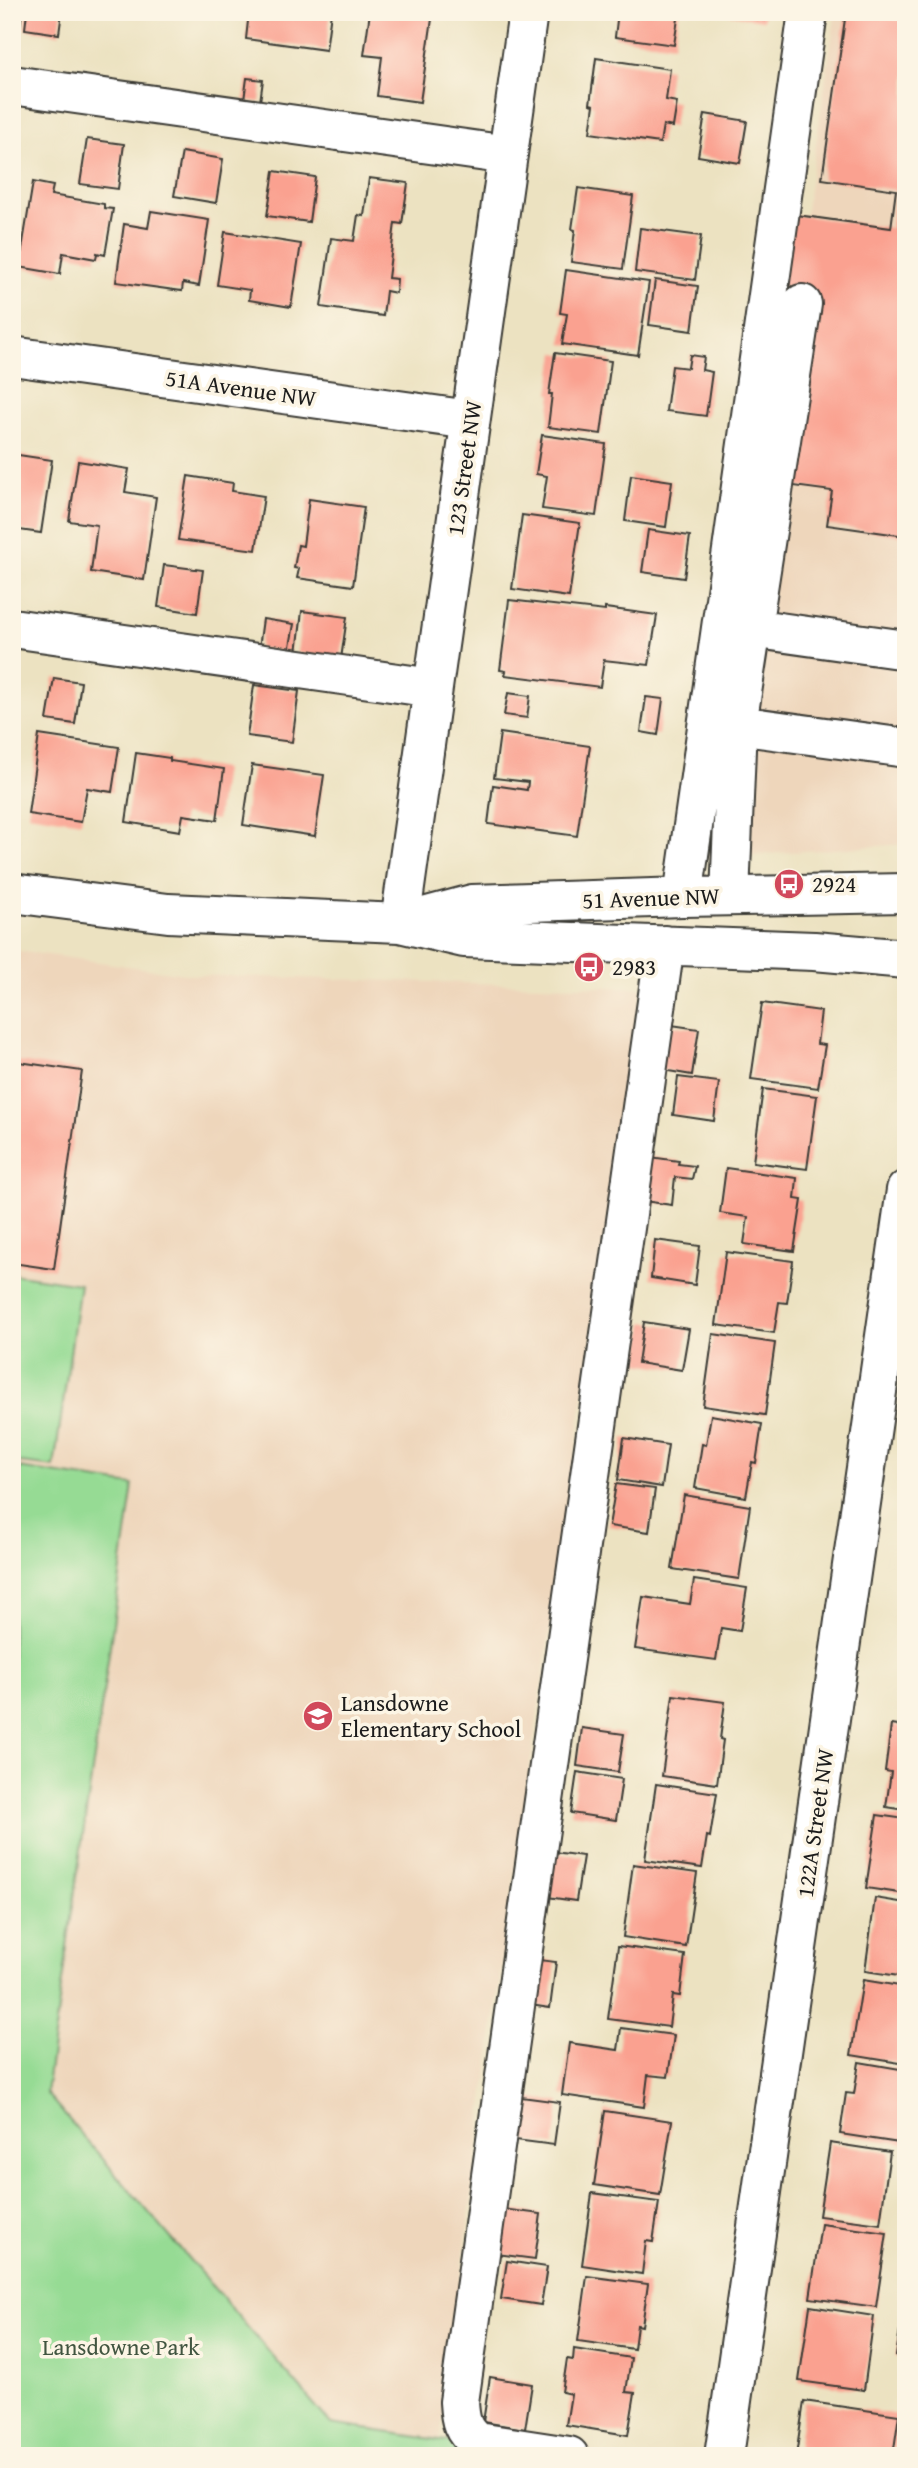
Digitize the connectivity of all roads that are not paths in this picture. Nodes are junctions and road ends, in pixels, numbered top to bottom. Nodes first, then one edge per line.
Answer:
1 (528, 12) edge
2 (808, 12) edge
3 (12, 85) edge
4 (508, 155) junction
5 (802, 304) dead end
6 (12, 356) edge
7 (470, 420) junction
8 (12, 628) edge
9 (751, 628) junction
10 (906, 650) edge
11 (433, 688) junction
12 (737, 725) junction
13 (906, 748) edge
14 (12, 893) edge
15 (906, 893) edge
16 (730, 896) junction
17 (683, 897) junction
18 (400, 923) junction
19 (665, 945) junction
20 (906, 959) edge
21 (906, 1190) edge
22 (900, 1264) edge
23 (569, 2456) edge
24 (724, 2456) edge

1 - 4 street, 123 Street NW
2 - 17 street
3 - 4 street
4 - 7 street, 123 Street NW
5 - 9 street
6 - 7 street, 51A Avenue NW
7 - 11 street, 123 Street NW
8 - 11 street
9 - 10 street
9 - 12 street
11 - 18 street, 123 Street NW
12 - 13 street
12 - 16 street
14 - 18 street, 51 Avenue NW
15 - 16 street, 51 Avenue NW
16 - 17 street, 51 Avenue NW
17 - 18 street, 51 Avenue NW
18 - 19 street, 51 Avenue NW
19 - 20 street, 51 Avenue NW
19 - 23 street
21 - 22 street, 122A Street NW
22 - 24 street, 122A Street NW

